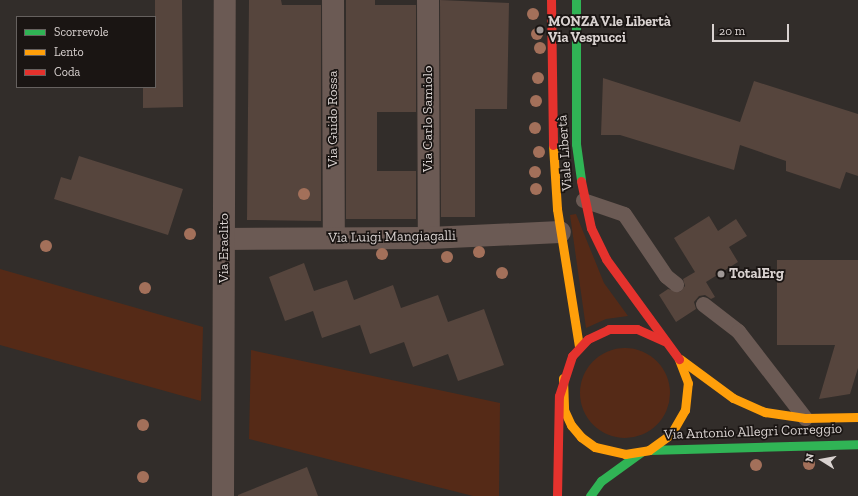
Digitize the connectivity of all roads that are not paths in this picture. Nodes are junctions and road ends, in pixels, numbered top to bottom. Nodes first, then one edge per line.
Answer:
1 (225, 0) edge
2 (333, 0) edge
3 (428, 0) edge
4 (551, 0) edge
5 (576, 0) edge
6 (583, 200) junction
7 (560, 232) junction
8 (334, 238) junction
9 (429, 238) junction
10 (224, 239) junction
11 (676, 284) dead end
12 (703, 304) dead end
13 (579, 347) junction
14 (676, 353) junction
15 (563, 378) junction
16 (858, 417) edge
17 (805, 418) junction
18 (858, 444) edge
19 (645, 451) junction
20 (223, 496) edge
21 (558, 496) edge
22 (590, 496) edge

1 - 10 street, Via Eraclito
2 - 8 street, Via Guido Rossa
3 - 9 street, Via Carlo Samiolo
4 - 7 main road, Viale Libertà
5 - 6 main road, Viale Libertà
6 - 11 lane
6 - 14 main road, Viale Libertà
7 - 9 street, Via Luigi Mangiagalli
7 - 13 main road, Viale Libertà
8 - 9 street, Via Luigi Mangiagalli
8 - 10 street, Via Luigi Mangiagalli
10 - 20 street, Via Eraclito
12 - 17 lane
13 - 14 main road
13 - 15 main road
14 - 17 main road, Via Antonio Allegri Correggio
14 - 19 main road, Viale Libertà
15 - 19 main road
15 - 21 main road
16 - 17 main road, Via Antonio Allegri Correggio
18 - 19 main road, Via Antonio Allegri Correggio
19 - 22 main road, Viale Libertà

